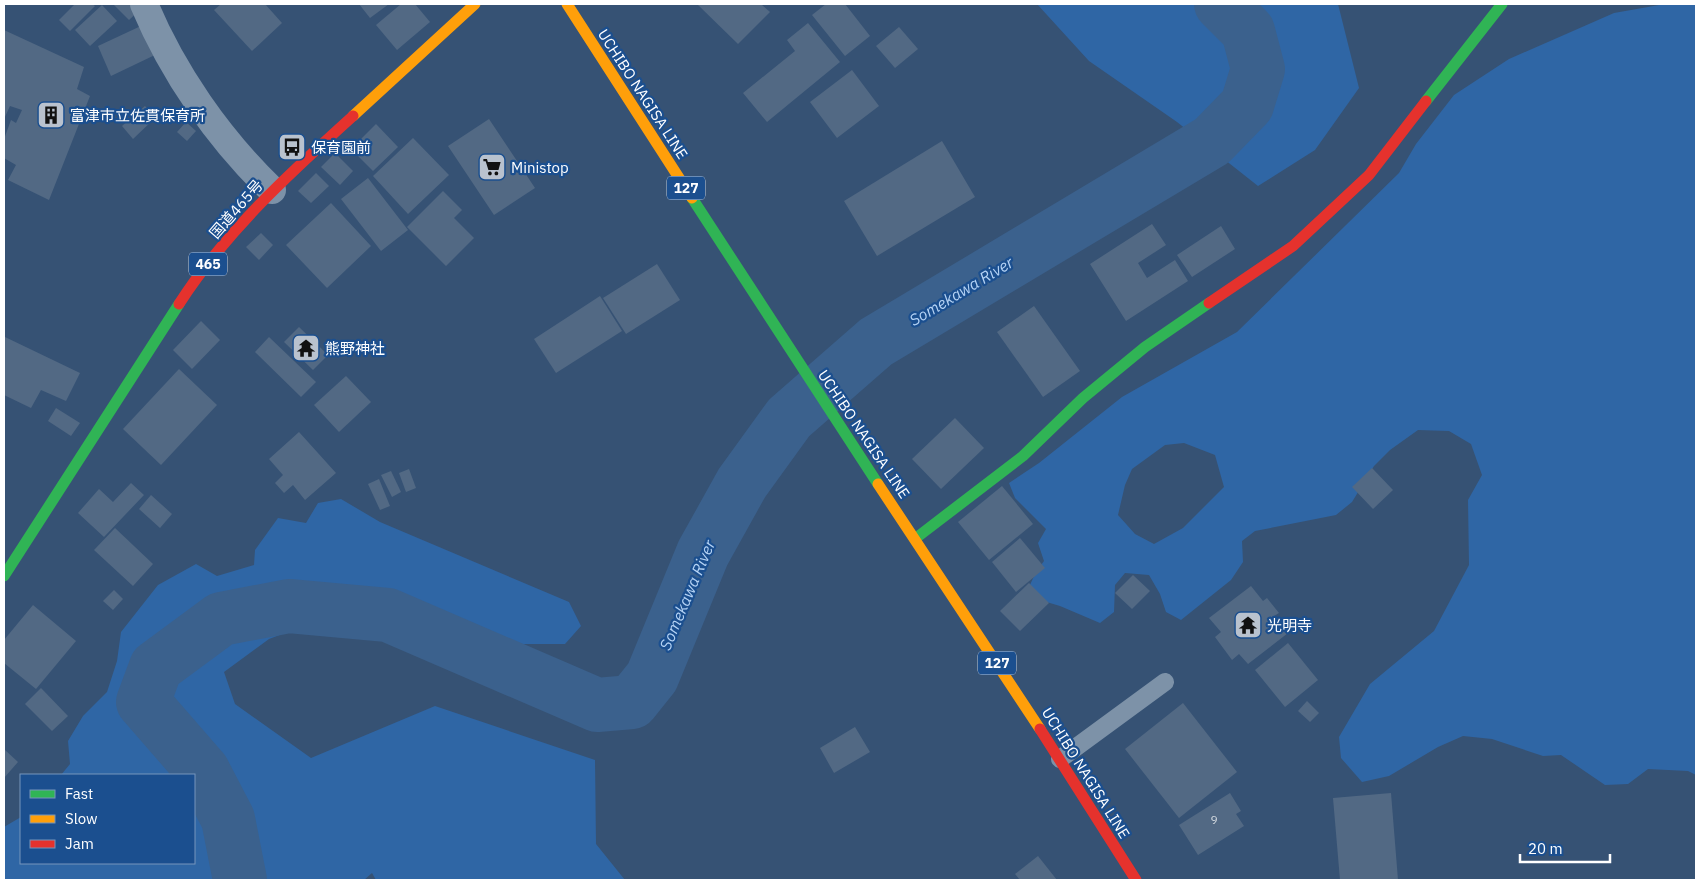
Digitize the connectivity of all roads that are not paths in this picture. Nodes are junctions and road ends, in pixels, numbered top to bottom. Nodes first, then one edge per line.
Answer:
1 (144, 4) edge
2 (474, 4) edge
3 (567, 4) edge
4 (1502, 4) edge
5 (272, 190) junction
6 (916, 538) junction
7 (6, 567) edge
8 (1165, 682) dead end
9 (1060, 759) junction
10 (1136, 880) edge

1 - 5 street
2 - 5 main road, 国道465号 / 465
3 - 6 main road, UCHIBO NAGISA LINE / 127
4 - 6 main road
5 - 7 main road, 国道465号 / 465
6 - 9 main road, UCHIBO NAGISA LINE / 127
8 - 9 lane
9 - 10 main road, UCHIBO NAGISA LINE / 127

